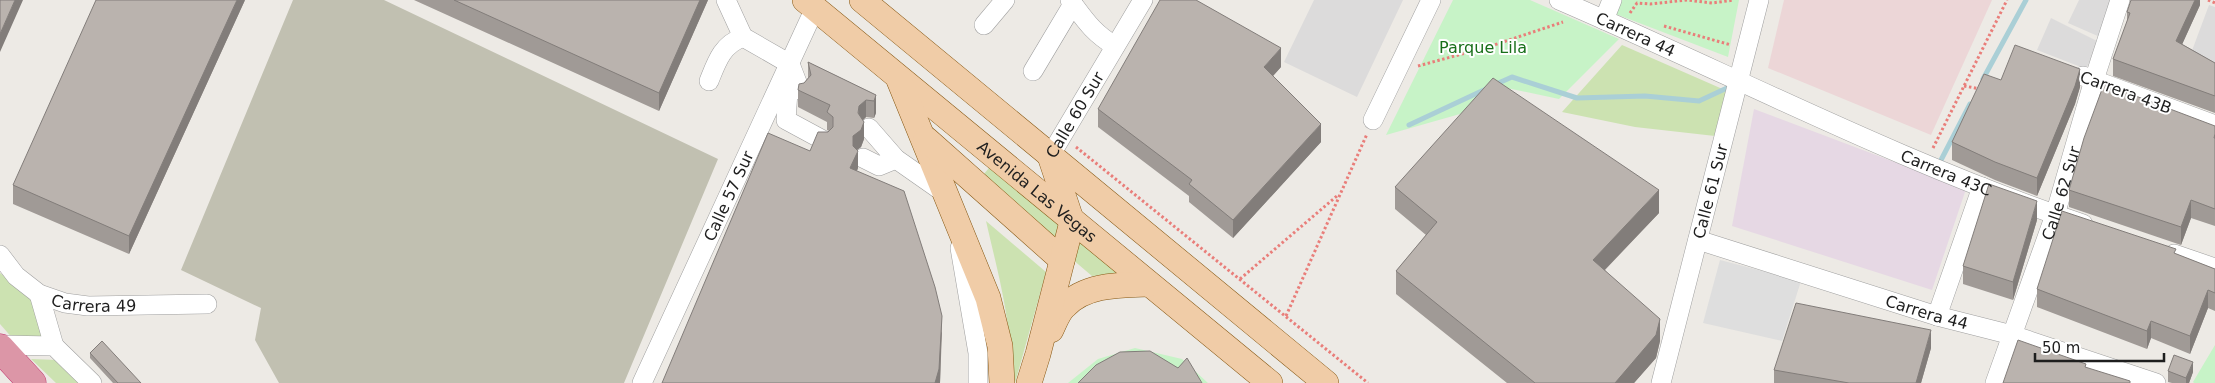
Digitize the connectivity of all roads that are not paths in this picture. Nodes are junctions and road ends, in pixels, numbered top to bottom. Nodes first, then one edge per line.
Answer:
1 (726, 0) edge
2 (862, 0) edge
3 (1005, 0) edge
4 (1143, 0) edge
5 (1431, 0) edge
6 (1558, 0) edge
7 (1612, 0) edge
8 (1759, 0) edge
9 (2120, 0) edge
10 (1072, 2) edge
11 (810, 4) edge
12 (1596, 17) junction
13 (984, 25) dead end
14 (743, 36) junction
15 (1115, 46) junction
16 (790, 64) junction
17 (2068, 70) edge
18 (1033, 71) dead end
19 (897, 76) junction
20 (2094, 80) junction
21 (709, 81) dead end
22 (1739, 83) junction
23 (800, 90) edge
24 (1373, 120) road end
25 (2215, 124) edge
26 (869, 128) dead end
27 (822, 140) edge
28 (1050, 156) junction
29 (863, 158) dead end
30 (896, 159) junction
31 (998, 160) junction
32 (1982, 187) junction
33 (948, 188) junction
34 (2055, 215) junction
35 (1072, 222) junction
36 (2102, 230) edge
37 (1698, 240) junction
38 (1104, 248) junction
39 (2158, 249) edge
40 (0, 255) edge
41 (1062, 260) junction
42 (2215, 268) edge
43 (1148, 284) junction
44 (1216, 293) junction
45 (39, 294) junction
46 (207, 304) dead end
47 (1938, 316) junction
48 (2012, 334) junction
49 (54, 346) junction
50 (0, 347) edge
51 (1038, 354) junction
52 (32, 383) edge
53 (92, 383) edge
54 (642, 383) edge
55 (978, 383) edge
56 (1002, 383) edge
57 (1029, 383) edge
58 (1270, 383) edge
59 (1326, 383) edge
60 (1661, 383) edge
61 (1995, 383) edge
62 (2156, 383) edge

1 - 14 street
2 - 28 main road
3 - 13 street
4 - 15 street, Calle 60 Sur
5 - 24 street
6 - 12 street, Carrera 44
7 - 12 street
8 - 22 street, Calle 61 Sur
9 - 20 street, Calle 62 Sur
10 - 15 street
10 - 18 street
11 - 16 street, Calle 57 Sur
11 - 19 main road, Avenida Las Vegas
12 - 22 street, Carrera 44
14 - 16 street
14 - 21 street
15 - 28 street, Calle 60 Sur
16 - 23 street
16 - 27 street
16 - 54 street, Calle 57 Sur
17 - 20 street, Carrera 43B
19 - 31 main road, Avenida Las Vegas
19 - 33 main road
20 - 25 street, Carrera 43B
20 - 34 street, Calle 62 Sur
22 - 32 street, Carrera 43C
22 - 37 street, Calle 61 Sur
26 - 30 street
28 - 31 main road
28 - 35 main road, Calle 60 Sur
28 - 44 main road
29 - 30 street
30 - 33 street
31 - 33 main road
31 - 35 main road, Avenida Las Vegas
32 - 34 street, Carrera 43C
32 - 47 street
33 - 41 main road
33 - 55 street
33 - 56 main road
34 - 36 street, Carrera 43C
34 - 48 street, Calle 62 Sur
35 - 38 main road, Avenida Las Vegas
35 - 41 main road
37 - 47 street, Carrera 44
37 - 60 street, Calle 61 Sur
38 - 43 main road, Avenida Las Vegas
38 - 44 main road
39 - 42 street
40 - 45 street, Carrera 49
41 - 51 main road
43 - 51 main road
43 - 58 main road, Avenida Las Vegas
44 - 59 main road
45 - 46 street, Carrera 49
45 - 49 street
47 - 48 street, Carrera 44
48 - 61 street, Calle 62 Sur
48 - 62 street, Carrera 44
49 - 50 street
49 - 53 street
50 - 52 highway
51 - 57 main road

